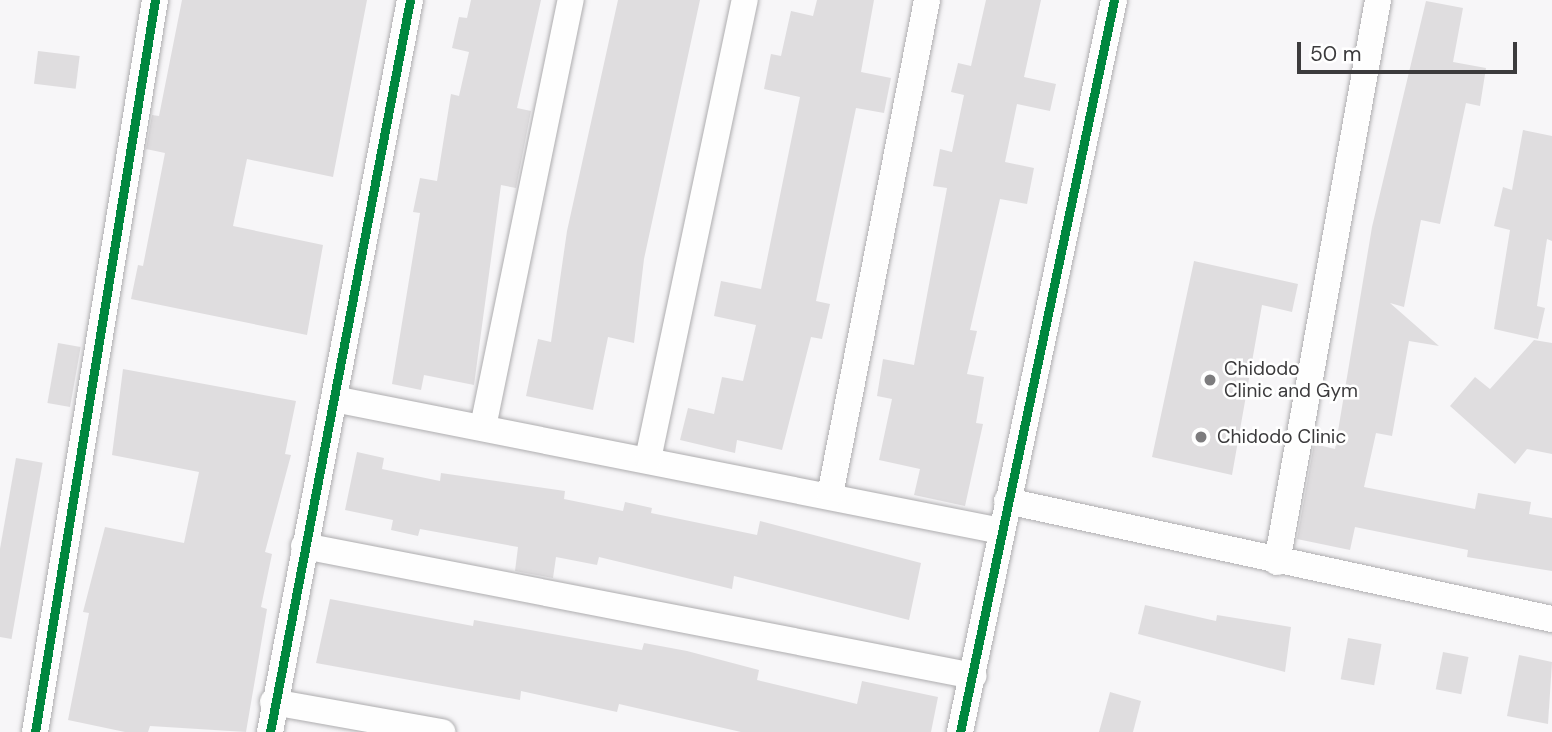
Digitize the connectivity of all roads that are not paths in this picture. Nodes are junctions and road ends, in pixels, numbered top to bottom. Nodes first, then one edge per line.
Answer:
1 (155, 0) edge
2 (410, 0) edge
3 (571, 0) edge
4 (745, 0) edge
5 (928, 0) edge
6 (1114, 0) edge
7 (1378, 0) edge
8 (334, 399) junction
9 (483, 427) junction
10 (649, 459) junction
11 (830, 495) junction
12 (1007, 501) junction
13 (1001, 531) junction
14 (304, 545) junction
15 (1276, 562) junction
16 (1552, 619) edge
17 (974, 676) junction
18 (273, 702) junction
19 (35, 732) edge
20 (270, 732) edge
21 (442, 732) edge
22 (960, 732) edge

1 - 19 street
2 - 8 street
3 - 9 street
4 - 10 street
5 - 11 street
6 - 12 street
7 - 15 street
8 - 9 street
8 - 14 street
9 - 10 street
10 - 11 street
11 - 13 street
12 - 13 street
12 - 15 street
13 - 17 street
14 - 17 street
14 - 18 street
15 - 16 street
17 - 22 street
18 - 20 street
18 - 21 street

